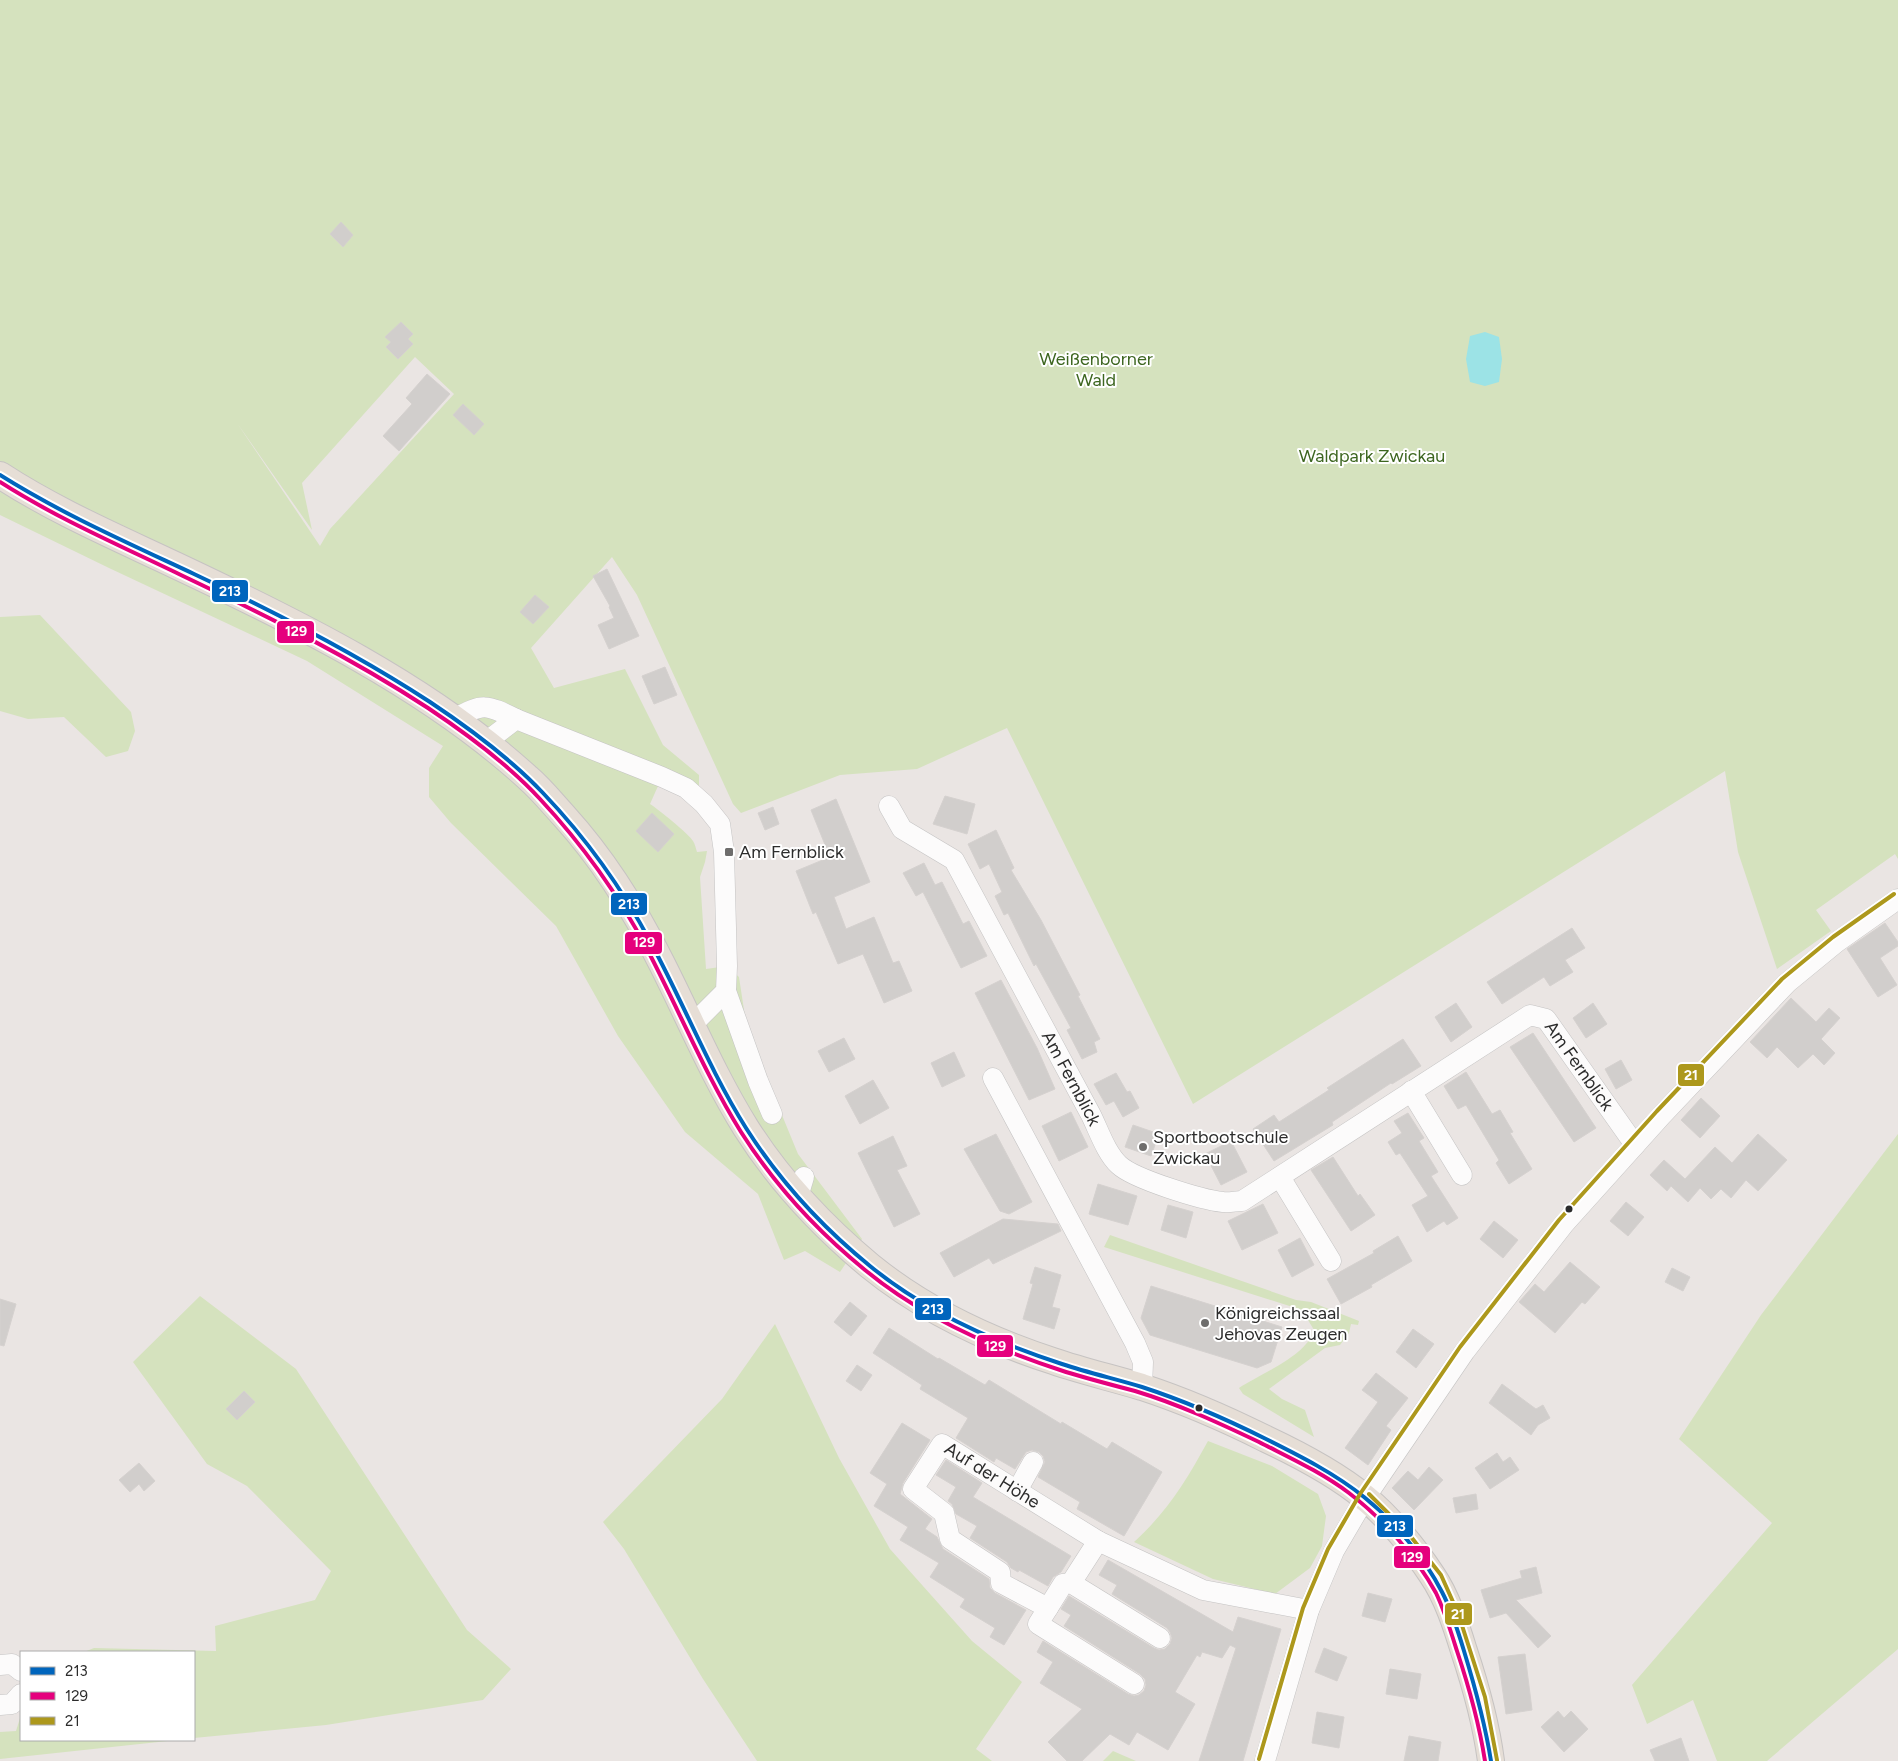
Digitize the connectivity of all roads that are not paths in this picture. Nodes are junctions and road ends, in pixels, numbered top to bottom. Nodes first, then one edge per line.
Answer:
1 (0, 475) edge
2 (454, 719) junction
3 (516, 719) junction
4 (486, 742) junction
5 (889, 806) dead end
6 (1898, 899) edge
7 (726, 991) junction
8 (692, 1025) junction
9 (993, 1078) dead end
10 (1411, 1091) junction
11 (772, 1114) dead end
12 (1635, 1144) junction
13 (1462, 1174) dead end
14 (1280, 1177) junction
15 (1331, 1261) dead end
16 (1142, 1388) junction
17 (1033, 1462) dead end
18 (1017, 1491) junction
19 (1365, 1498) junction
20 (1098, 1541) junction
21 (1071, 1583) junction
22 (1048, 1608) junction
23 (1309, 1610) junction
24 (1160, 1638) dead end
25 (0, 1665) edge
26 (20, 1670) edge
27 (1134, 1684) dead end
28 (20, 1695) edge
29 (0, 1705) edge
30 (1266, 1761) edge
31 (1491, 1761) edge

1 - 2 main road
2 - 3 street
2 - 4 main road
3 - 4 street
3 - 7 street
4 - 8 main road
5 - 14 street, Am Fernblick
6 - 12 street
7 - 8 street
7 - 11 street
8 - 16 main road
9 - 16 street
10 - 12 street, Am Fernblick
10 - 13 street
10 - 14 street, Am Fernblick
12 - 19 street
14 - 15 street
16 - 19 main road
17 - 18 street
18 - 20 street, Auf der Höhe
18 - 22 street, Auf der Höhe
19 - 23 street
19 - 31 main road
20 - 21 street
20 - 23 street, Auf der Höhe
21 - 22 street
21 - 24 street
22 - 27 street
23 - 30 street
25 - 26 street
28 - 29 street

